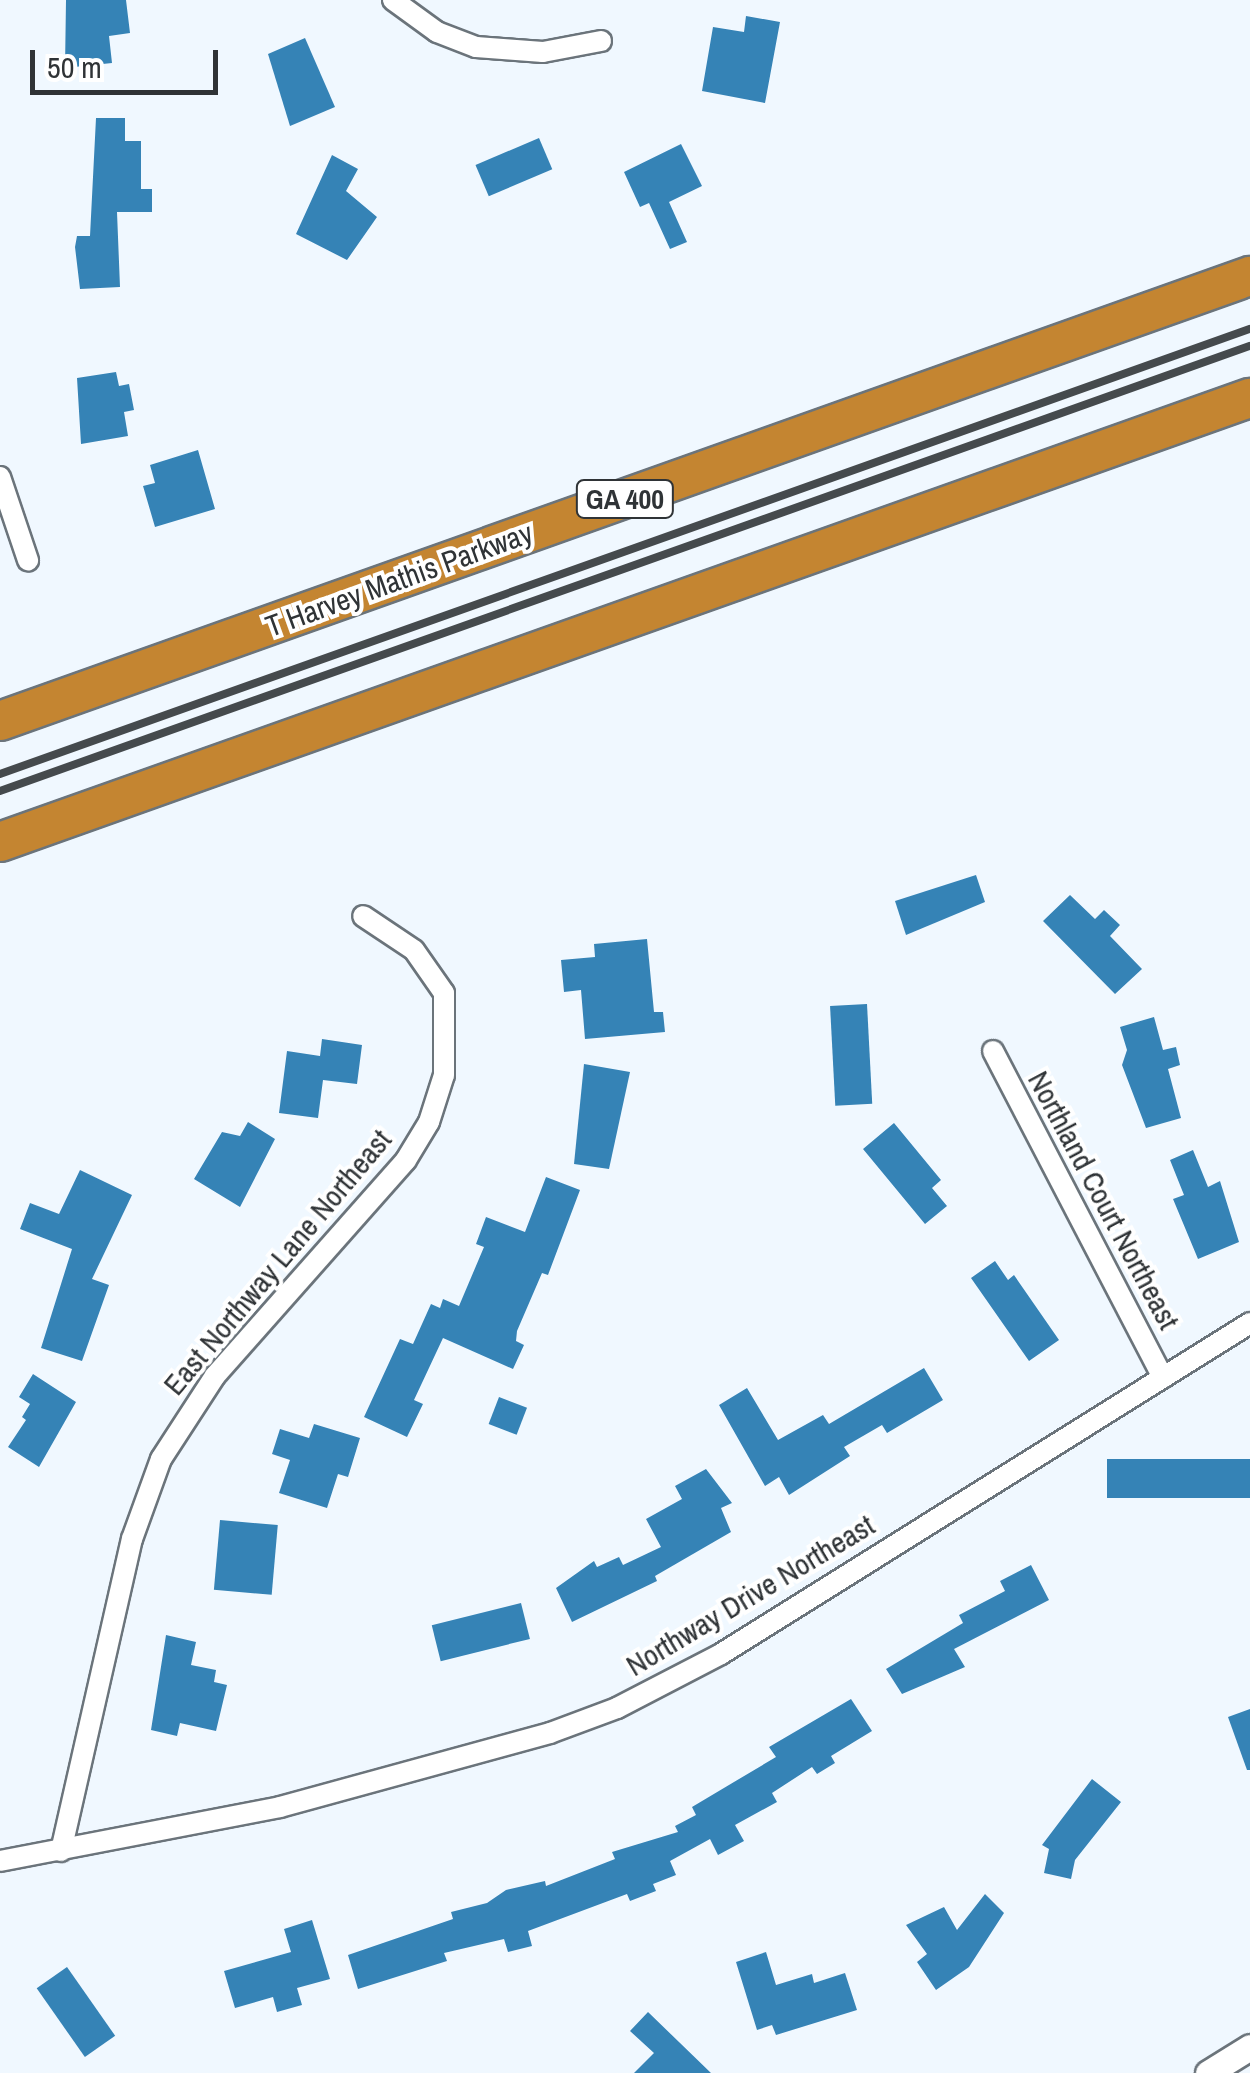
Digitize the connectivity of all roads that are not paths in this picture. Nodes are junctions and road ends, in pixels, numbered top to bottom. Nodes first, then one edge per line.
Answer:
1 (392, 0) edge
2 (601, 41) dead end
3 (1250, 276) edge
4 (1250, 398) edge
5 (0, 476) edge
6 (28, 560) dead end
7 (0, 721) edge
8 (0, 842) edge
9 (363, 916) dead end
10 (993, 1051) dead end
11 (1250, 1322) edge
12 (1162, 1376) junction
13 (61, 1851) junction
14 (0, 1861) edge
15 (1250, 2046) edge
16 (1208, 2073) edge

1 - 2 street
3 - 7 highway, T Harvey Mathis Parkway / GA 400
4 - 8 highway
5 - 6 street
9 - 13 street, East Northway Lane Northeast
10 - 12 street, Northland Court Northeast
11 - 12 street, Northway Drive Northeast
12 - 13 street, Northway Drive Northeast
13 - 14 street, Northway Drive Northeast
15 - 16 street

